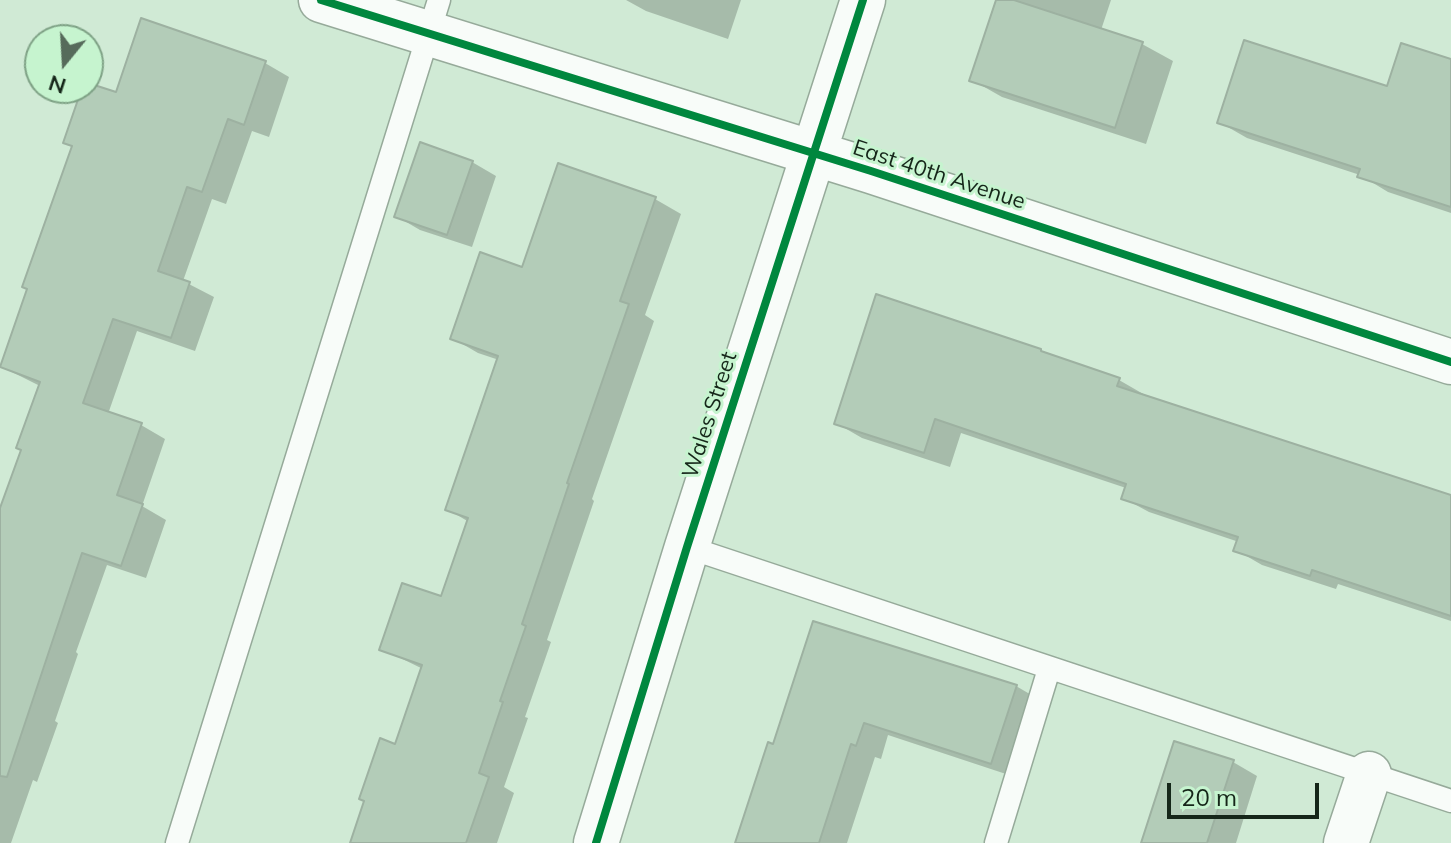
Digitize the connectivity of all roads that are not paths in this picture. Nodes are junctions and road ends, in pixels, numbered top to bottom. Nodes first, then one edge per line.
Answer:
1 (321, 0) edge
2 (863, 0) edge
3 (433, 17) edge
4 (814, 154) junction
5 (1451, 362) edge
6 (687, 547) junction
7 (1049, 669) junction
8 (1369, 774) junction
9 (1451, 801) edge
10 (177, 843) edge
11 (596, 843) edge
12 (996, 843) edge
13 (1346, 843) edge

1 - 3 street, East 40th Avenue
2 - 4 street, Wales Street
3 - 4 street, East 40th Avenue
3 - 10 lane
4 - 5 street, East 40th Avenue
4 - 6 street, Wales Street
6 - 7 lane
6 - 11 street, Wales Street
7 - 8 lane
7 - 12 lane
8 - 9 lane
8 - 13 street

